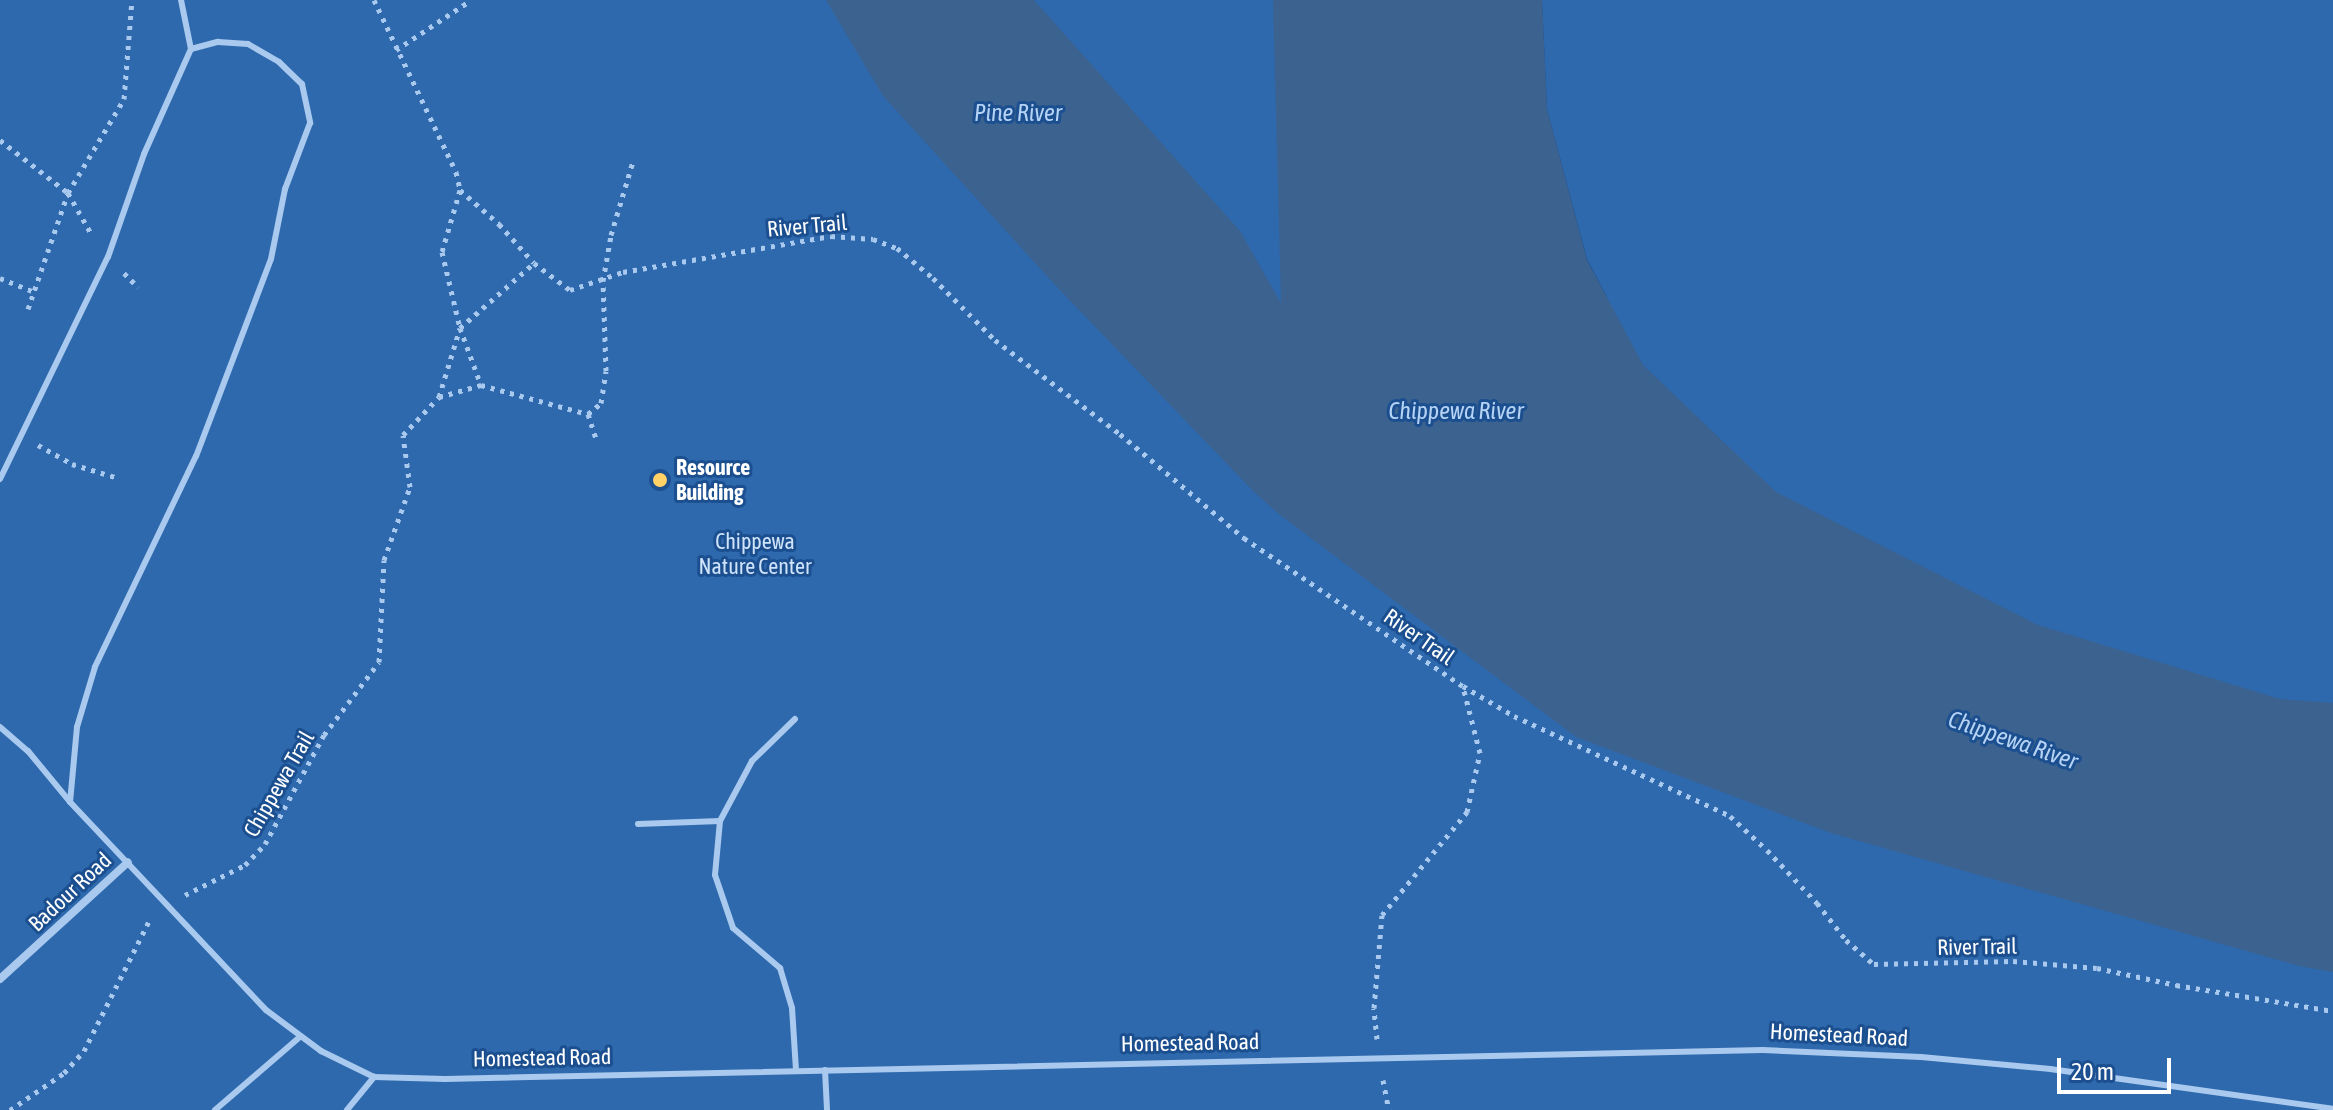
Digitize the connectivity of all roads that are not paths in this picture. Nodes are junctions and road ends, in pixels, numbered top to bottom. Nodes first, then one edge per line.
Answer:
1 (181, 0) edge
2 (191, 49) junction
3 (0, 479) edge
4 (795, 719) dead end
5 (0, 727) edge
6 (70, 802) junction
7 (720, 821) junction
8 (638, 824) dead end
9 (128, 862) junction
10 (0, 979) edge
11 (301, 1036) junction
12 (796, 1070) junction
13 (825, 1070) junction
14 (374, 1077) junction
15 (2333, 1109) edge
16 (215, 1110) edge
17 (347, 1110) edge
18 (827, 1110) edge

1 - 2 lane
2 - 3 lane
2 - 6 lane
4 - 7 lane
5 - 6 lane, Homestead Road
6 - 9 lane, Homestead Road
7 - 8 lane
7 - 12 lane
9 - 10 street, Badour Road
9 - 11 lane, Homestead Road
11 - 14 lane, Homestead Road
11 - 16 lane
12 - 13 lane, Homestead Road
12 - 14 lane, Homestead Road
13 - 15 lane, Homestead Road
13 - 18 lane
14 - 17 lane

